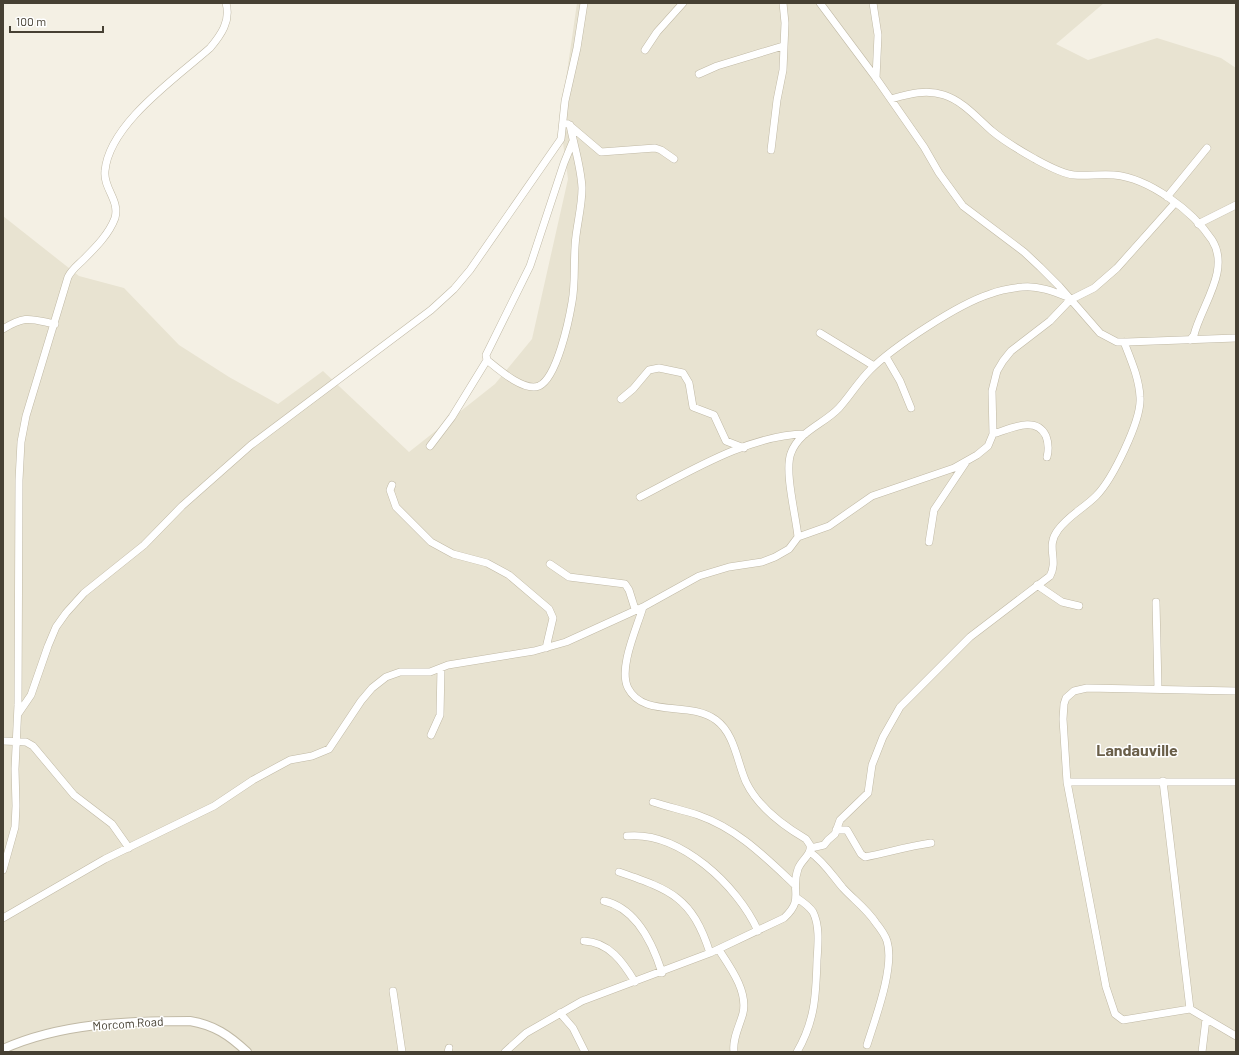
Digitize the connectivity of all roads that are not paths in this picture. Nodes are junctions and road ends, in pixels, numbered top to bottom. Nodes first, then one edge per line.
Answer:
1 (226, 3) edge
2 (584, 3) edge
3 (683, 3) edge
4 (783, 3) edge
5 (820, 3) edge
6 (873, 3) edge
7 (783, 46) junction
8 (645, 50) dead end
9 (699, 74) dead end
10 (876, 78) junction
11 (891, 99) junction
12 (563, 121) junction
13 (570, 125) junction
14 (573, 141) junction
15 (1207, 148) dead end
16 (771, 150) dead end
17 (674, 159) dead end
18 (1167, 197) junction
19 (1175, 204) junction
20 (1236, 205) edge
21 (1198, 224) junction
22 (1070, 299) junction
23 (55, 324) junction
24 (3, 329) edge
25 (820, 333) dead end
26 (1236, 338) edge
27 (1190, 340) junction
28 (1124, 342) junction
29 (886, 357) junction
30 (487, 360) junction
31 (874, 366) junction
32 (621, 399) dead end
33 (911, 408) dead end
34 (805, 434) junction
35 (993, 434) junction
36 (430, 446) dead end
37 (744, 448) junction
38 (1047, 457) dead end
39 (966, 462) junction
40 (392, 485) dead end
41 (640, 497) dead end
42 (798, 537) junction
43 (928, 542) dead end
44 (550, 564) dead end
45 (1037, 585) junction
46 (1156, 602) dead end
47 (1079, 606) dead end
48 (639, 608) junction
49 (546, 648) junction
50 (441, 668) junction
51 (1158, 690) junction
52 (1236, 691) edge
53 (18, 714) junction
54 (431, 735) dead end
55 (3, 741) edge
56 (15, 742) junction
57 (1163, 781) junction
58 (1067, 782) junction
59 (1236, 782) edge
60 (653, 802) dead end
61 (836, 830) junction
62 (626, 836) dead end
63 (931, 843) dead end
64 (129, 848) junction
65 (811, 850) junction
66 (3, 870) edge
67 (618, 872) dead end
68 (796, 885) junction
69 (797, 898) junction
70 (604, 901) dead end
71 (3, 918) edge
72 (758, 931) junction
73 (584, 941) dead end
74 (719, 950) junction
75 (710, 953) junction
76 (662, 973) junction
77 (634, 982) junction
78 (393, 991) dead end
79 (1190, 1009) junction
80 (560, 1013) junction
81 (1206, 1019) junction
82 (1236, 1036) edge
83 (867, 1045) dead end
84 (3, 1049) edge
85 (246, 1052) edge
86 (402, 1052) edge
87 (505, 1052) edge
88 (585, 1052) edge
89 (734, 1052) edge
90 (797, 1052) edge
91 (1202, 1052) edge

1 - 23 street
2 - 12 street
3 - 8 street
4 - 7 street
5 - 10 street
6 - 10 street
7 - 9 street
7 - 16 street
10 - 11 street
11 - 18 street
11 - 22 street
12 - 13 street
12 - 53 street
13 - 14 street
13 - 17 street
14 - 30 street
14 - 30 street
15 - 18 street
18 - 19 street
19 - 21 street
19 - 22 street
20 - 21 street
21 - 27 street
22 - 28 street
22 - 29 street
22 - 35 street
23 - 24 street
23 - 53 street
25 - 31 street
26 - 27 street
27 - 28 street
28 - 45 street
29 - 31 street
29 - 33 street
30 - 36 street
31 - 34 street
32 - 37 street
34 - 37 street
34 - 42 street
35 - 38 street
35 - 39 street
37 - 41 street
39 - 42 street
39 - 43 street
40 - 49 street
42 - 48 street
44 - 48 street
45 - 47 street
45 - 61 street
46 - 51 street
48 - 49 street
48 - 65 street
49 - 50 street
50 - 54 street
50 - 64 street
51 - 52 street
51 - 58 street
53 - 56 street
55 - 56 street
56 - 64 street
56 - 66 street
57 - 58 street
57 - 59 street
57 - 79 street
58 - 79 street
60 - 68 street
61 - 63 street
61 - 65 street
62 - 72 street
64 - 71 street
65 - 68 street
65 - 83 street
67 - 75 street
68 - 69 street
69 - 72 street
69 - 90 street
70 - 76 street
72 - 74 street
73 - 77 street
74 - 75 street
74 - 89 street
75 - 76 street
76 - 77 street
77 - 80 street
78 - 86 street
79 - 81 street
80 - 87 street
80 - 88 street
81 - 82 street
81 - 91 street
84 - 85 street, Morcom Road

